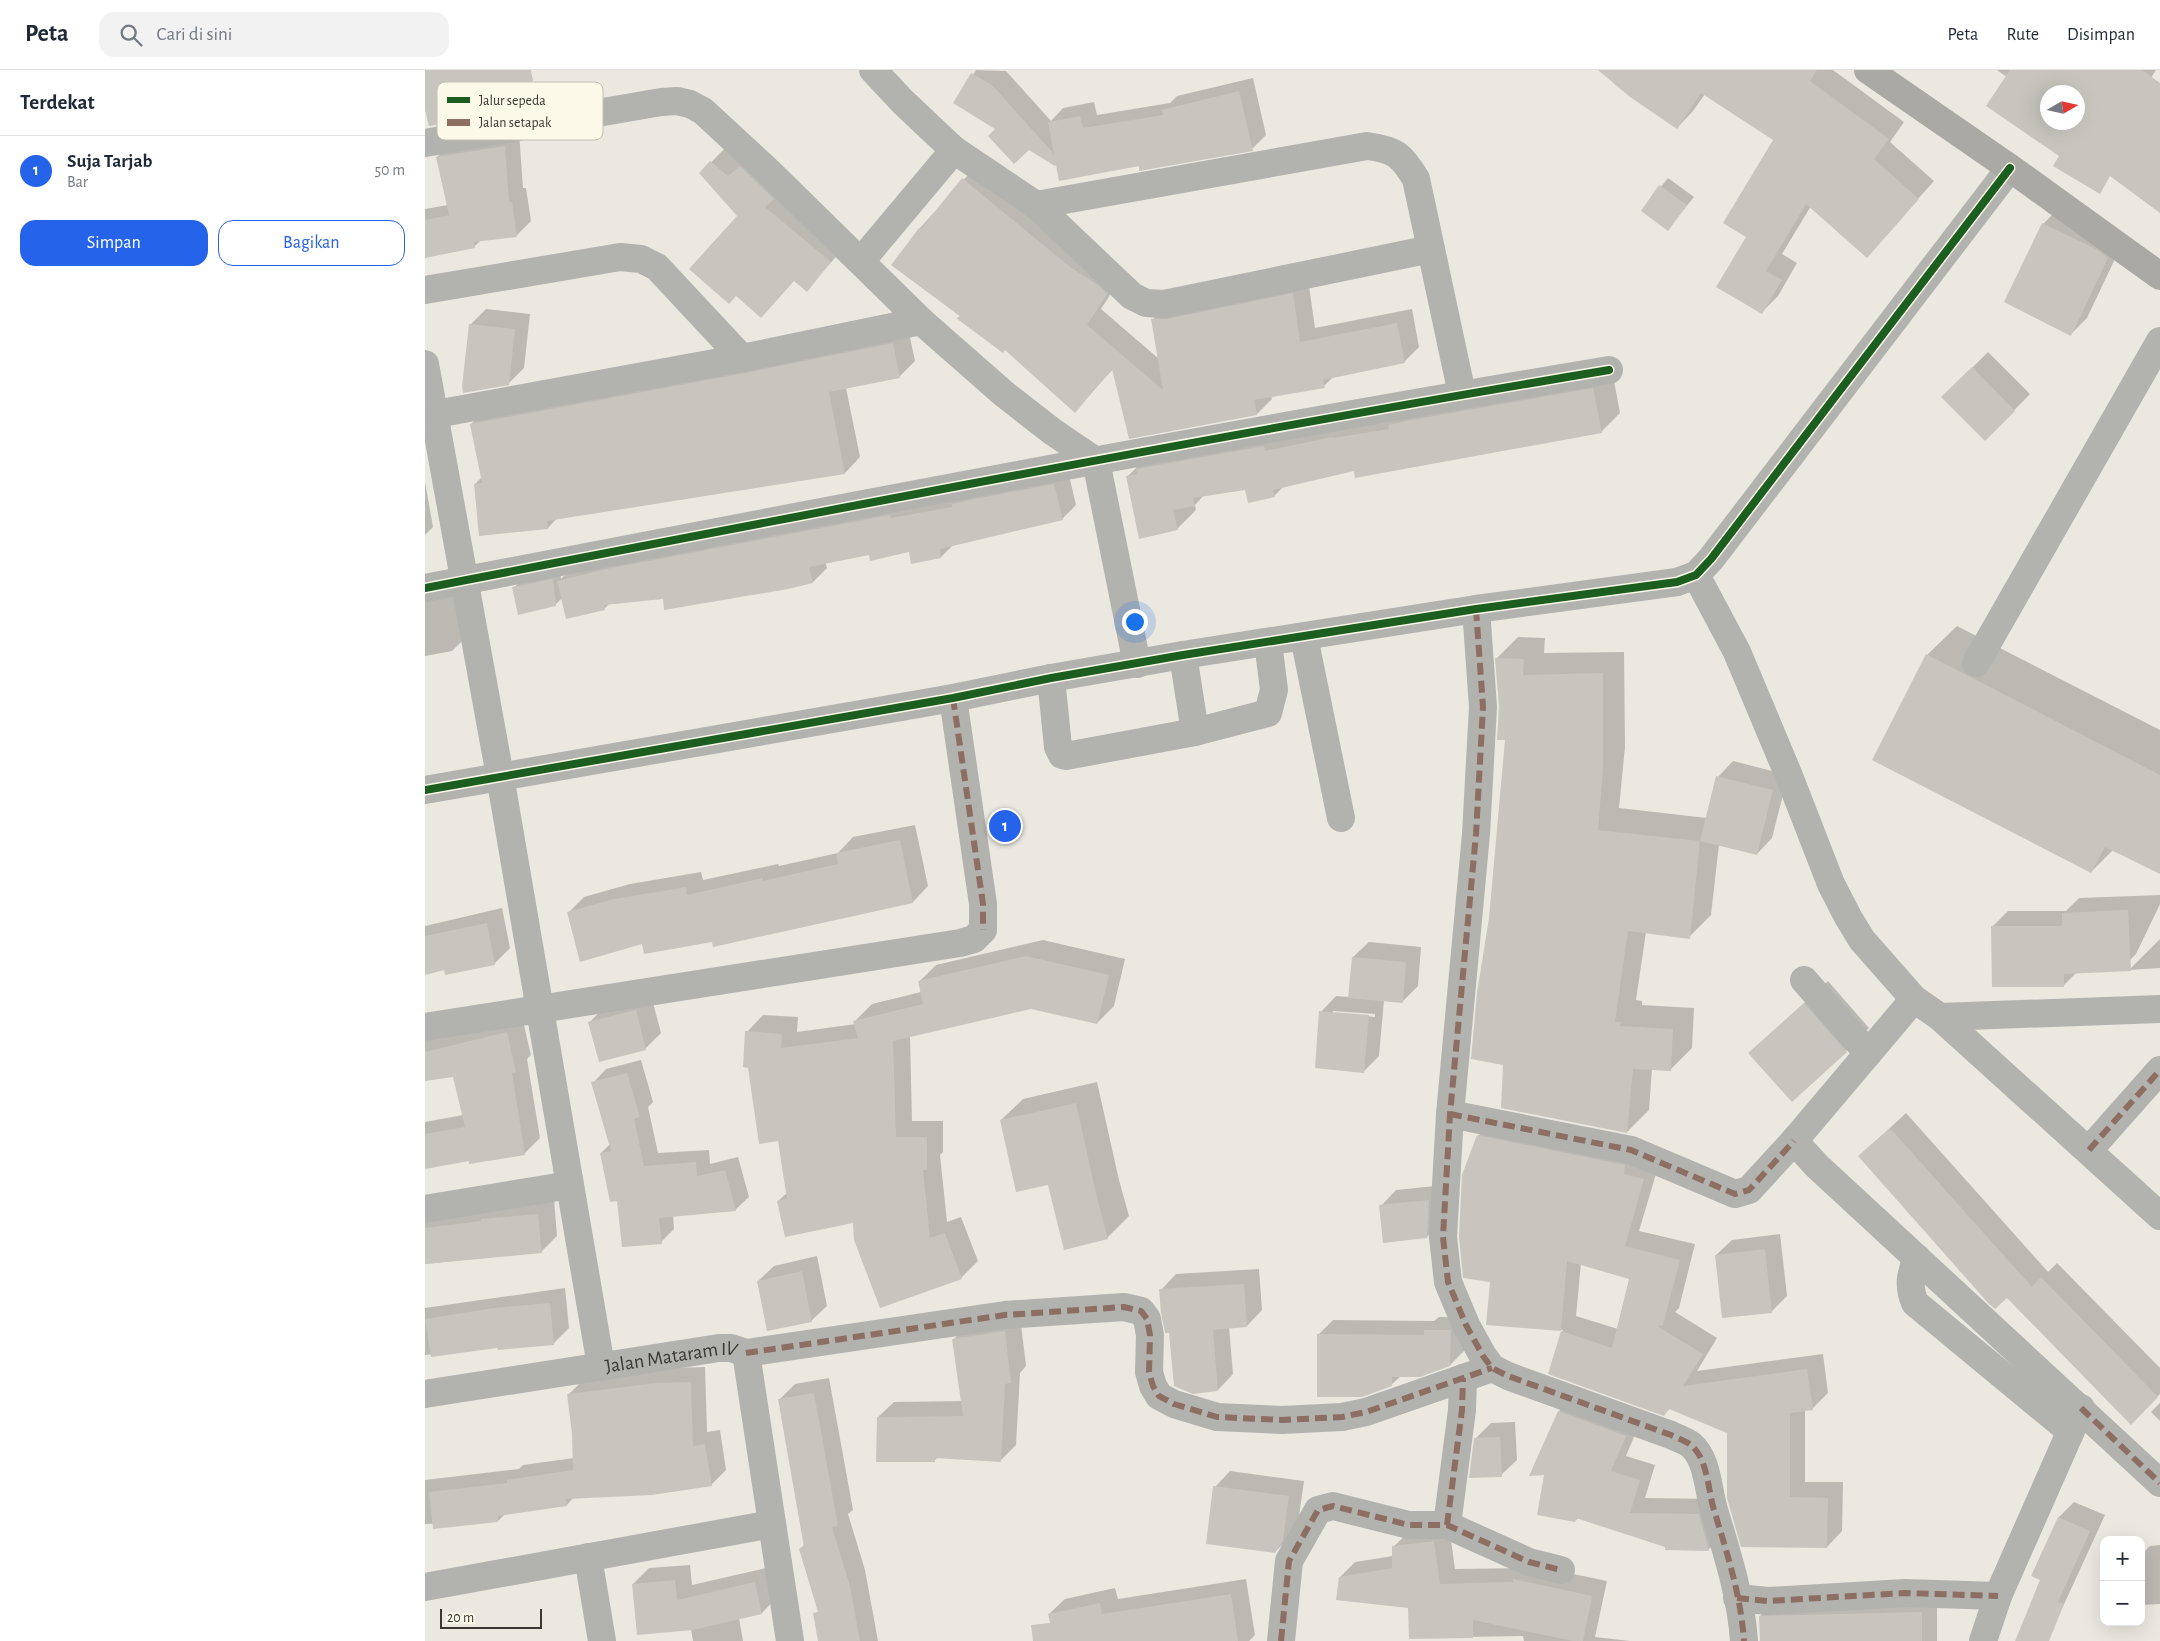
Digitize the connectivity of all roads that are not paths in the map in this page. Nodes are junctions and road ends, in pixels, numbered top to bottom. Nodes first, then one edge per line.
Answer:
1 (873, 70) edge
2 (1868, 70) edge
3 (603, 112) edge
4 (447, 140) edge
5 (425, 144) edge
6 (954, 150) junction
7 (2011, 168) junction
8 (1036, 205) junction
9 (1431, 249) junction
10 (861, 261) junction
11 (2160, 276) edge
12 (425, 290) edge
13 (921, 321) junction
14 (2160, 342) edge
15 (742, 358) junction
16 (425, 364) edge
17 (1609, 370) dead end
18 (1462, 394) junction
19 (430, 415) edge
20 (1096, 461) junction
21 (1696, 575) junction
22 (465, 580) junction
23 (425, 588) edge
24 (1476, 609) junction
25 (1303, 637) junction
26 (1268, 642) junction
27 (1183, 655) junction
28 (1976, 663) dead end
29 (1137, 664) junction
30 (1051, 678) junction
31 (953, 698) junction
32 (1195, 732) junction
33 (500, 776) junction
34 (425, 790) edge
35 (1341, 818) dead end
36 (1804, 980) dead end
37 (1914, 999) junction
38 (2160, 1009) edge
39 (540, 1010) junction
40 (1940, 1017) junction
41 (425, 1027) edge
42 (1868, 1053) junction
43 (2160, 1070) edge
44 (1450, 1114) junction
45 (1794, 1141) junction
46 (2089, 1150) junction
47 (570, 1184) junction
48 (425, 1209) edge
49 (2160, 1216) edge
50 (745, 1354) junction
51 (601, 1366) junction
52 (1493, 1368) junction
53 (1463, 1378) junction
54 (425, 1394) edge
55 (2075, 1420) junction
56 (2160, 1483) edge
57 (773, 1524) junction
58 (1447, 1525) junction
59 (588, 1557) junction
60 (1561, 1570) dead end
61 (425, 1587) edge
62 (1998, 1596) junction
63 (1737, 1598) junction
64 (602, 1641) edge
65 (790, 1641) edge
66 (1281, 1641) edge
67 (1744, 1641) edge
68 (1983, 1641) edge

1 - 6 street
2 - 7 main road
3 - 10 street
4 - 5 street
6 - 8 street
6 - 10 street
7 - 11 main road
7 - 21 street
8 - 9 street
8 - 9 street
9 - 18 street
10 - 13 street
12 - 15 street
13 - 15 street
13 - 20 street
14 - 28 street
15 - 19 street
16 - 19 street
17 - 18 street
18 - 20 street
19 - 22 street
20 - 22 street
20 - 29 street
21 - 24 street
21 - 37 street
22 - 23 street
22 - 33 street
24 - 25 street
24 - 44 street
25 - 26 street
25 - 35 street
26 - 27 street
26 - 32 street
27 - 29 street
27 - 32 street
29 - 30 street
30 - 31 street
30 - 32 street
31 - 33 street
31 - 39 street
33 - 34 street
33 - 39 street
36 - 42 street
37 - 40 street
37 - 42 street
38 - 40 street
39 - 41 street
39 - 47 street
40 - 46 street
42 - 45 street
43 - 46 street
44 - 45 street
44 - 52 street
45 - 55 street
46 - 49 street
47 - 48 street
47 - 51 street
50 - 51 street, Jalan Mataram IV
50 - 53 street
50 - 57 street, Jalan Mataram IV
51 - 54 street, Jalan Mataram IV
52 - 53 street
52 - 63 street
53 - 58 street
55 - 56 street
55 - 62 street
57 - 59 street
57 - 65 street, Jalan Mataram IV
58 - 60 street
58 - 66 street
59 - 61 street
59 - 64 street
62 - 63 street
62 - 68 street
63 - 67 street

